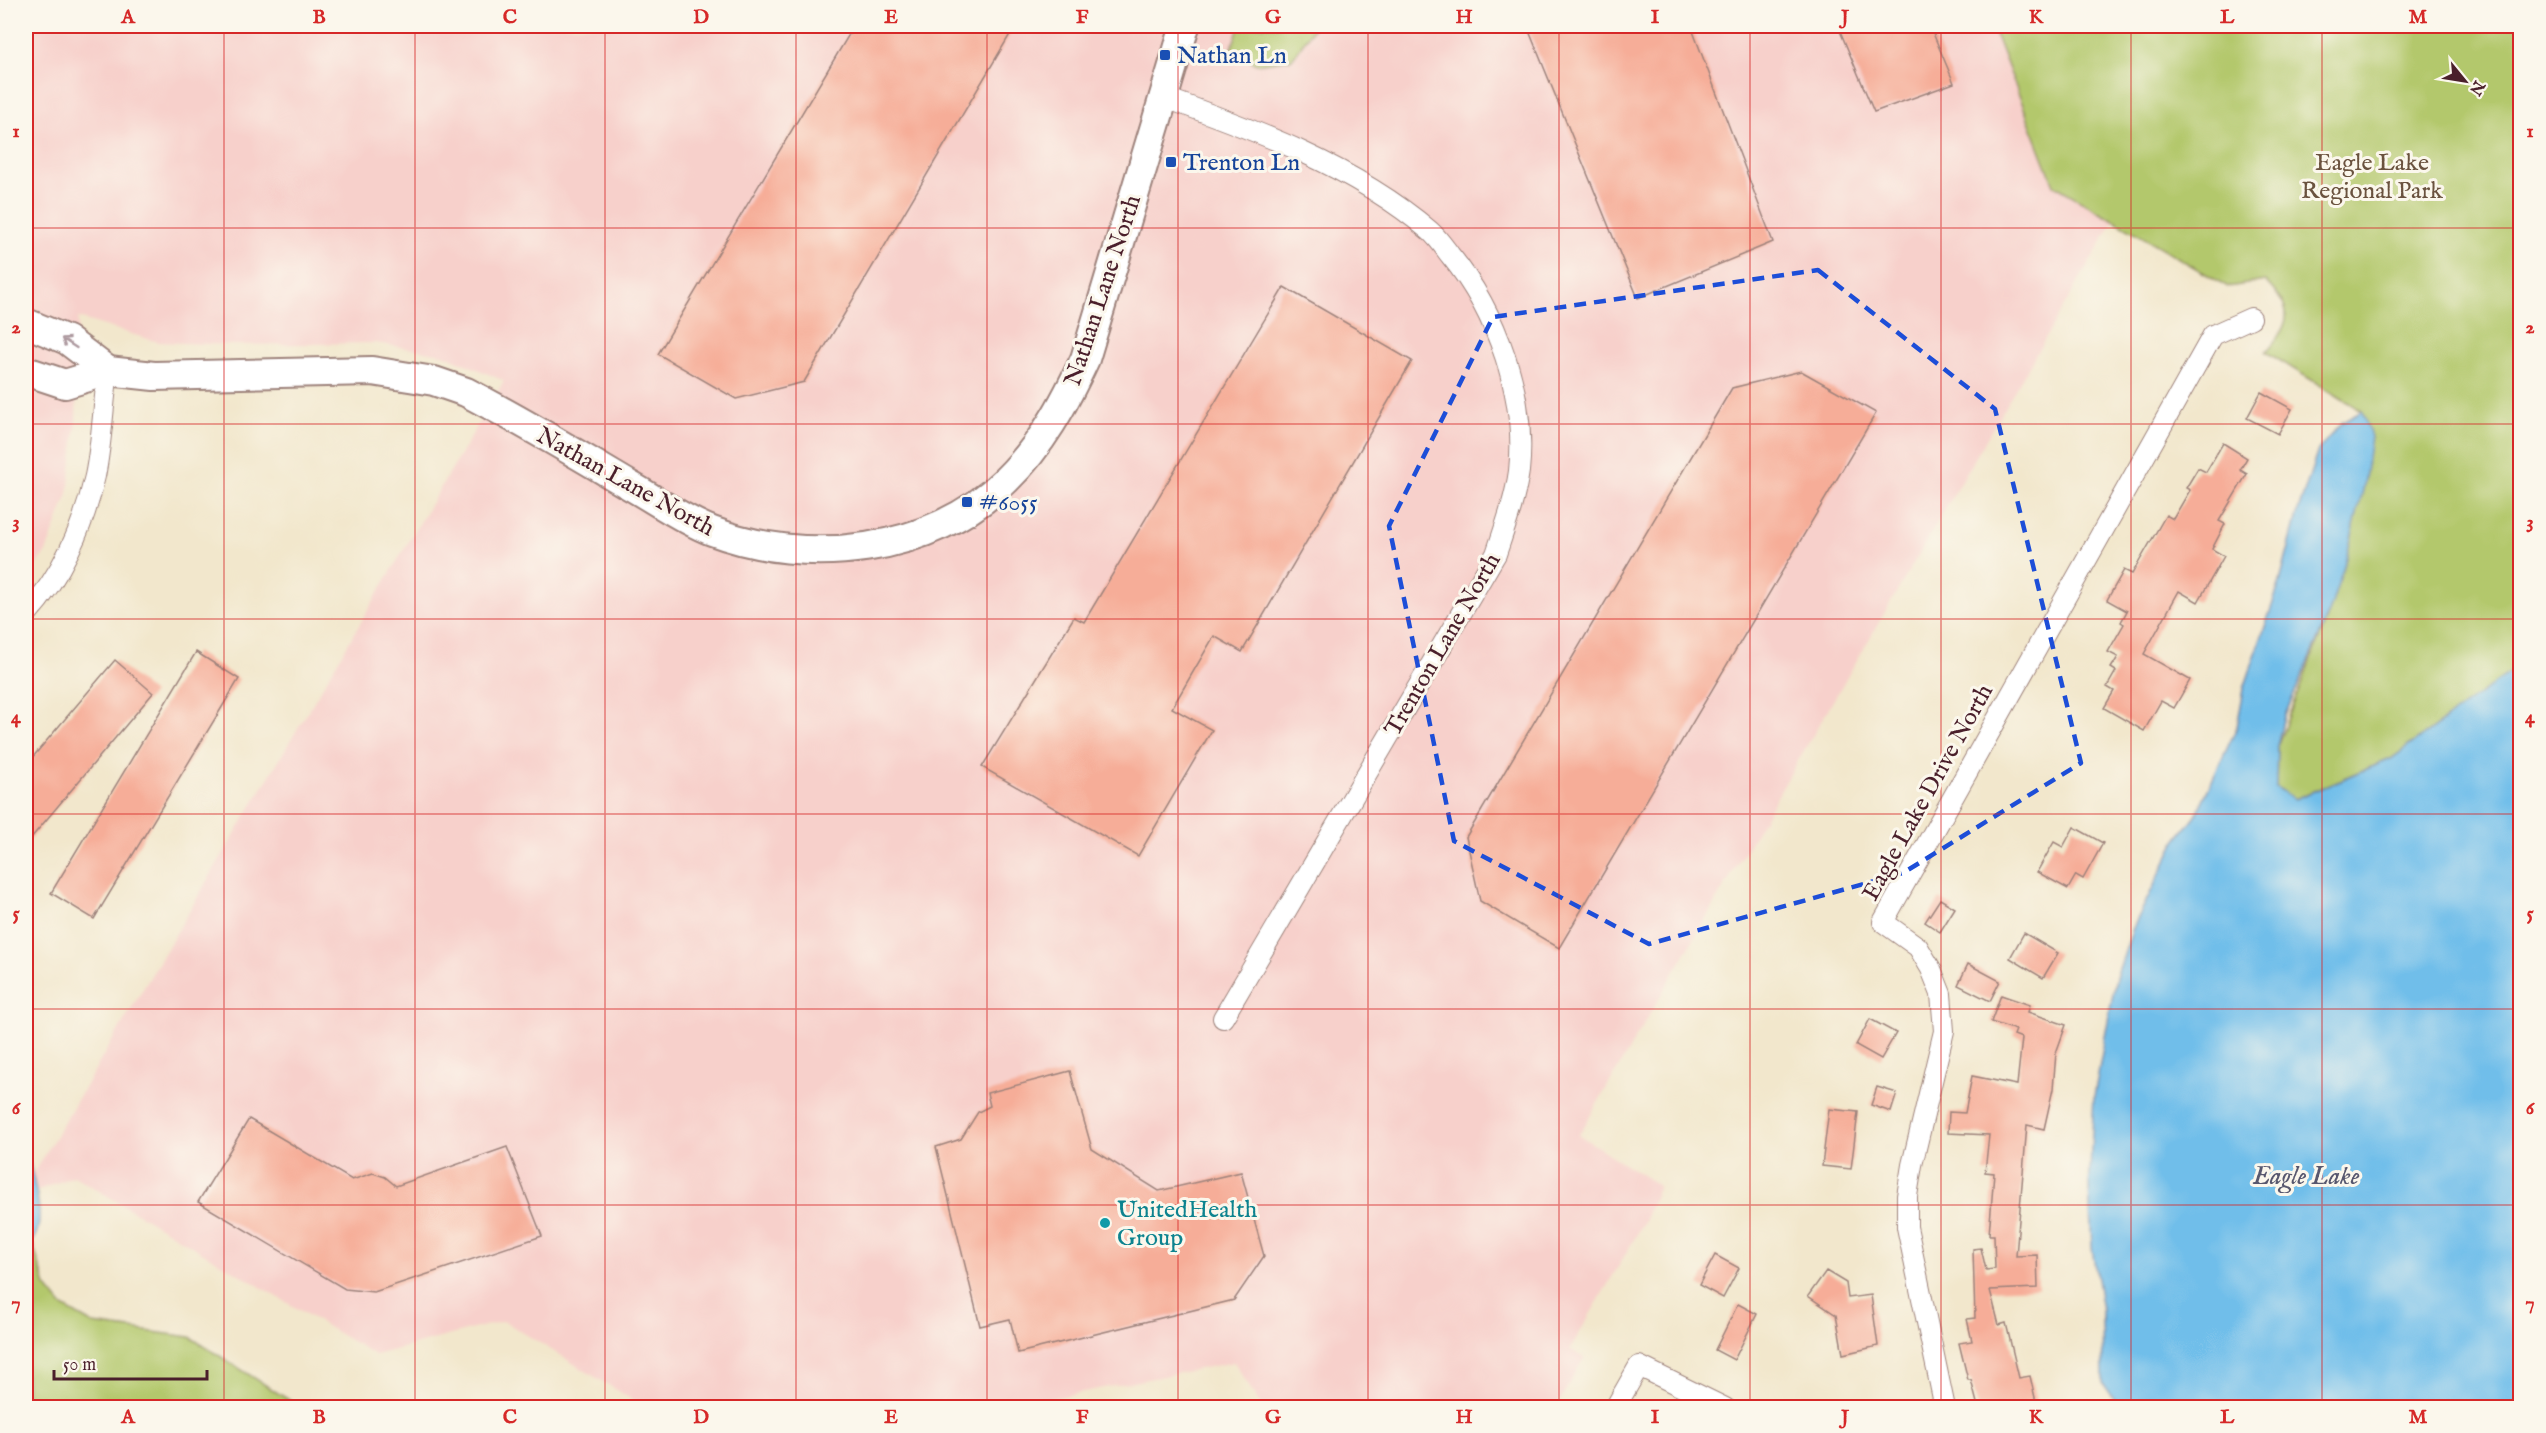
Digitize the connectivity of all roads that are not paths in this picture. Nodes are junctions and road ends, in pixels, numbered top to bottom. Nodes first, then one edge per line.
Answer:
1 (1185, 26) edge
2 (1163, 97) junction
3 (2251, 318) dead end
4 (26, 323) edge
5 (26, 371) edge
6 (108, 371) junction
7 (26, 615) edge
8 (1223, 1018) dead end
9 (1615, 1407) edge
10 (1725, 1407) edge
11 (1945, 1407) edge

1 - 2 street
2 - 6 street, Nathan Lane North
2 - 8 street, Trenton Lane North
3 - 11 street, Eagle Lake Drive North
6 -> 4 street
5 - 6 street, Nathan Lane North
6 - 7 street
9 - 10 street

